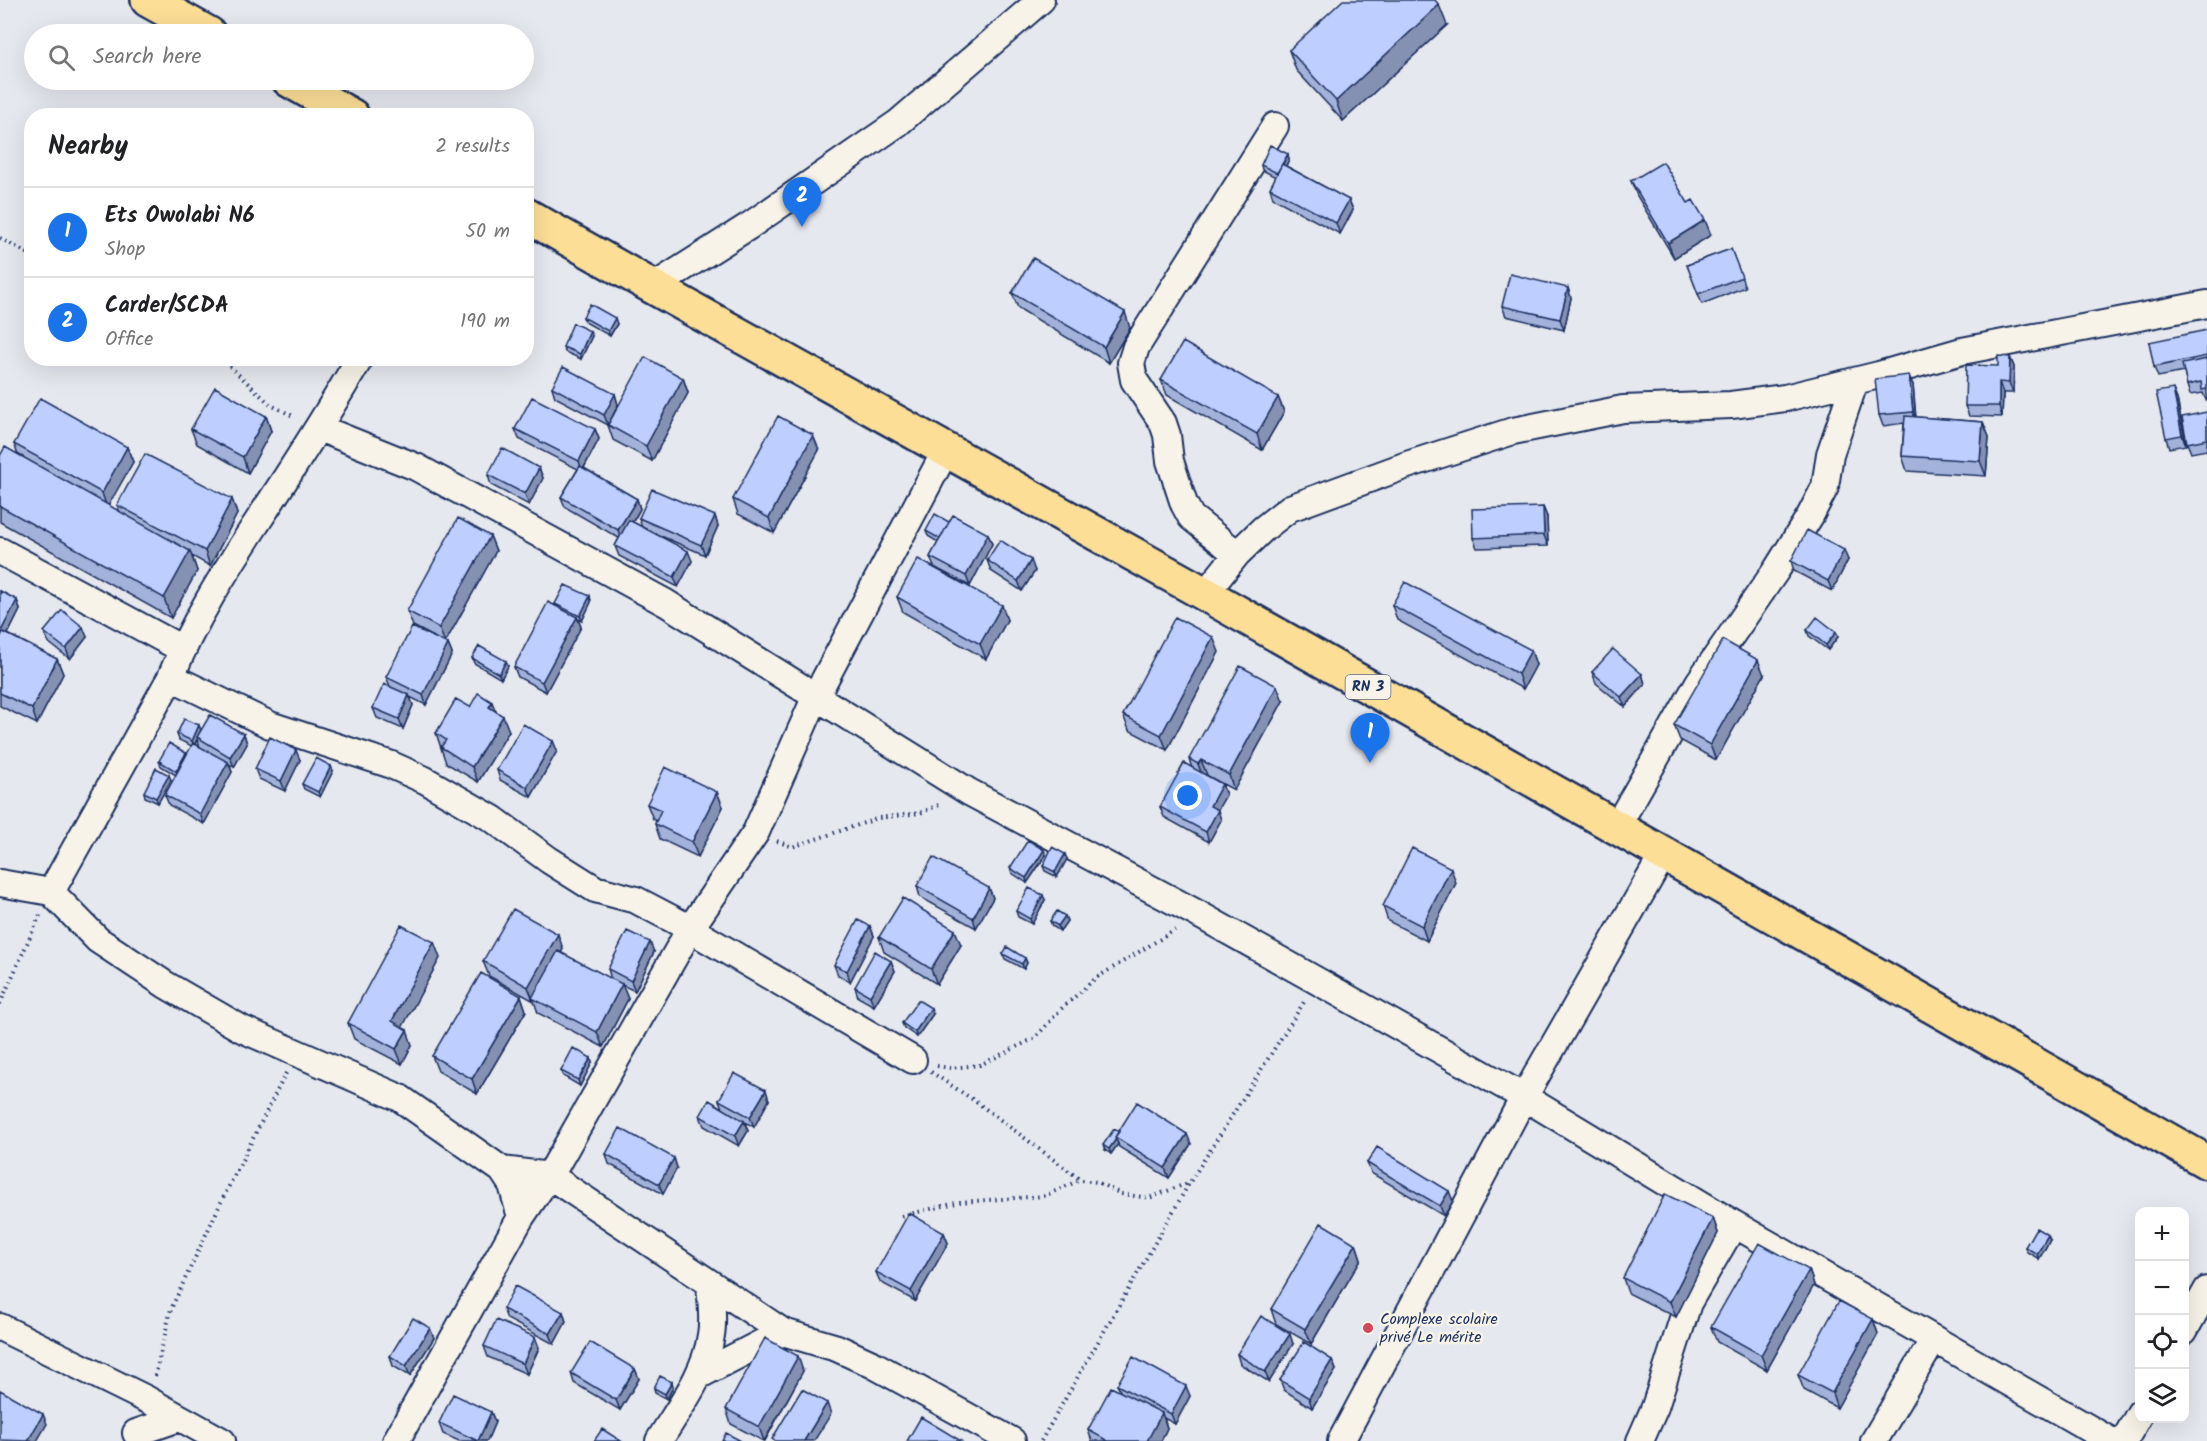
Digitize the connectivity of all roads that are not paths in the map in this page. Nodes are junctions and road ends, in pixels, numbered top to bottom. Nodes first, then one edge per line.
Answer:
1 (148, 0) edge
2 (1041, 0) edge
3 (191, 24) edge
4 (306, 90) edge
5 (338, 108) edge
6 (1275, 126) dead end
7 (534, 220) edge
8 (653, 287) junction
9 (2207, 304) edge
10 (355, 366) edge
11 (1855, 381) junction
12 (319, 428) junction
13 (946, 450) junction
14 (0, 551) edge
15 (1237, 554) junction
16 (1205, 594) junction
17 (182, 649) junction
18 (171, 677) junction
19 (816, 696) junction
20 (1616, 828) junction
21 (1663, 855) junction
22 (0, 883) edge
23 (51, 892) junction
24 (690, 929) junction
25 (913, 1060) road end
26 (1524, 1097) junction
27 (2207, 1162) edge
28 (502, 1170) junction
29 (549, 1176) junction
30 (522, 1217) junction
31 (1734, 1224) junction
32 (710, 1284) junction
33 (2207, 1290) edge
34 (2189, 1322) edge
35 (0, 1327) edge
36 (783, 1332) junction
37 (1934, 1339) junction
38 (698, 1377) junction
39 (148, 1400) junction
40 (179, 1419) junction
41 (2135, 1420) edge
42 (133, 1437) edge
43 (222, 1441) edge
44 (396, 1441) edge
45 (659, 1441) edge
46 (1012, 1441) edge
47 (1341, 1441) edge
48 (1640, 1441) edge
49 (1874, 1441) edge
50 (2111, 1441) edge
51 (2124, 1441) edge

1 - 3 main road
2 - 8 street
4 - 5 main road
6 - 15 street
7 - 8 main road, RN 3
8 - 13 main road, RN 3
9 - 11 street
10 - 12 street
11 - 15 street
11 - 20 street
12 - 17 street
12 - 19 street
13 - 16 main road, RN 3
13 - 19 street
14 - 17 street
15 - 16 street
16 - 20 main road, RN 3
17 - 18 street
18 - 23 street
18 - 24 street
19 - 24 street
19 - 26 street
20 - 21 main road, RN 3
21 - 26 street
21 - 27 main road, RN 3
22 - 23 street
23 - 28 street
24 - 25 street
24 - 29 street
26 - 31 street
26 - 47 street
28 - 29 street
28 - 30 street
29 - 30 street
29 - 32 street
30 - 44 street
31 - 37 street
31 - 48 street
32 - 36 street
32 - 38 street
33 - 34 street
35 - 39 street
36 - 38 street
36 - 46 street
37 - 49 street
37 - 50 street
38 - 45 street
39 - 40 street
39 - 42 street
40 - 42 street
40 - 43 street
41 - 51 street

